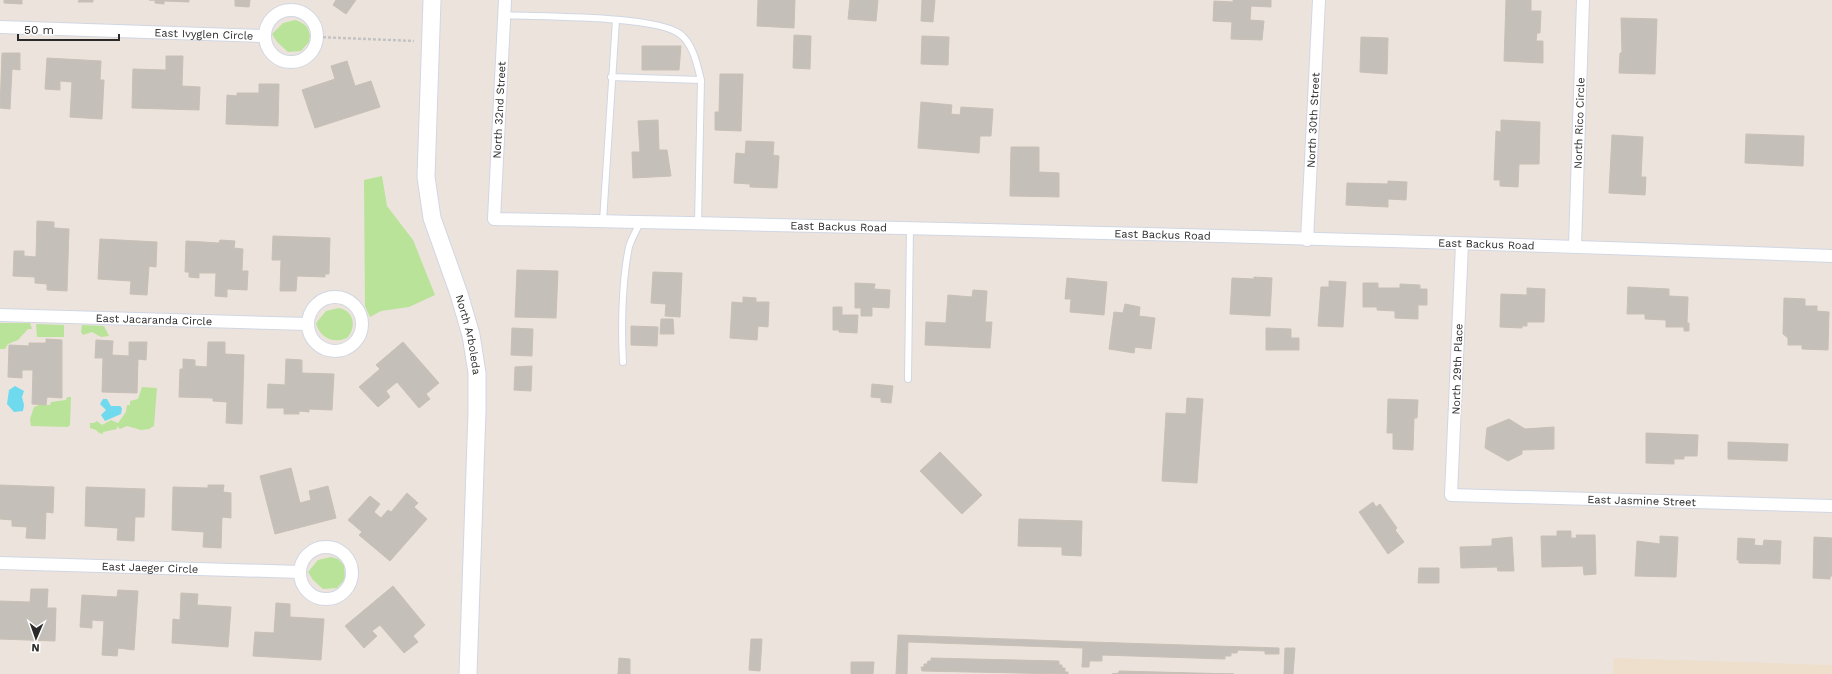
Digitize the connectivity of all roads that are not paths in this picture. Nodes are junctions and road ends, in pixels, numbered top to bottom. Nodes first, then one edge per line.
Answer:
1 (432, 0) edge
2 (505, 0) edge
3 (1319, 0) edge
4 (1583, 0) edge
5 (504, 15) junction
6 (616, 20) junction
7 (0, 27) edge
8 (264, 36) junction
9 (611, 76) junction
10 (701, 80) junction
11 (494, 219) joint
12 (603, 221) junction
13 (640, 222) junction
14 (698, 223) junction
15 (910, 228) junction
16 (1307, 240) junction
17 (1462, 244) junction
18 (1576, 246) junction
19 (1832, 256) edge
20 (0, 314) edge
21 (307, 324) junction
22 (623, 362) dead end
23 (908, 379) dead end
24 (1451, 494) joint
25 (1832, 506) edge
26 (0, 563) edge
27 (300, 572) junction
28 (468, 674) edge

1 - 28 street, North Arboleda
2 - 5 street, North 32nd Street
3 - 16 street, North 30th Street
4 - 18 street, North Rico Circle
5 - 6 lane
5 - 11 street, North 32nd Street
6 - 9 lane
6 - 10 lane
7 - 8 street, East Ivyglen Circle
8 - 8 street, East Ivyglen Circle
9 - 10 lane
9 - 12 lane
10 - 14 lane
11 - 12 street, East Backus Road
12 - 13 street, East Backus Road
13 - 14 street, East Backus Road
13 - 22 lane
14 - 15 street, East Backus Road
15 - 16 street, East Backus Road
15 - 23 lane
16 - 17 street, East Backus Road
17 - 18 street, East Backus Road
17 - 24 street, North 29th Place
18 - 19 street, East Backus Road
20 - 21 street, East Jacaranda Circle
21 - 21 street
24 - 25 street, East Jasmine Street
26 - 27 street, East Jaeger Circle
27 - 27 street

